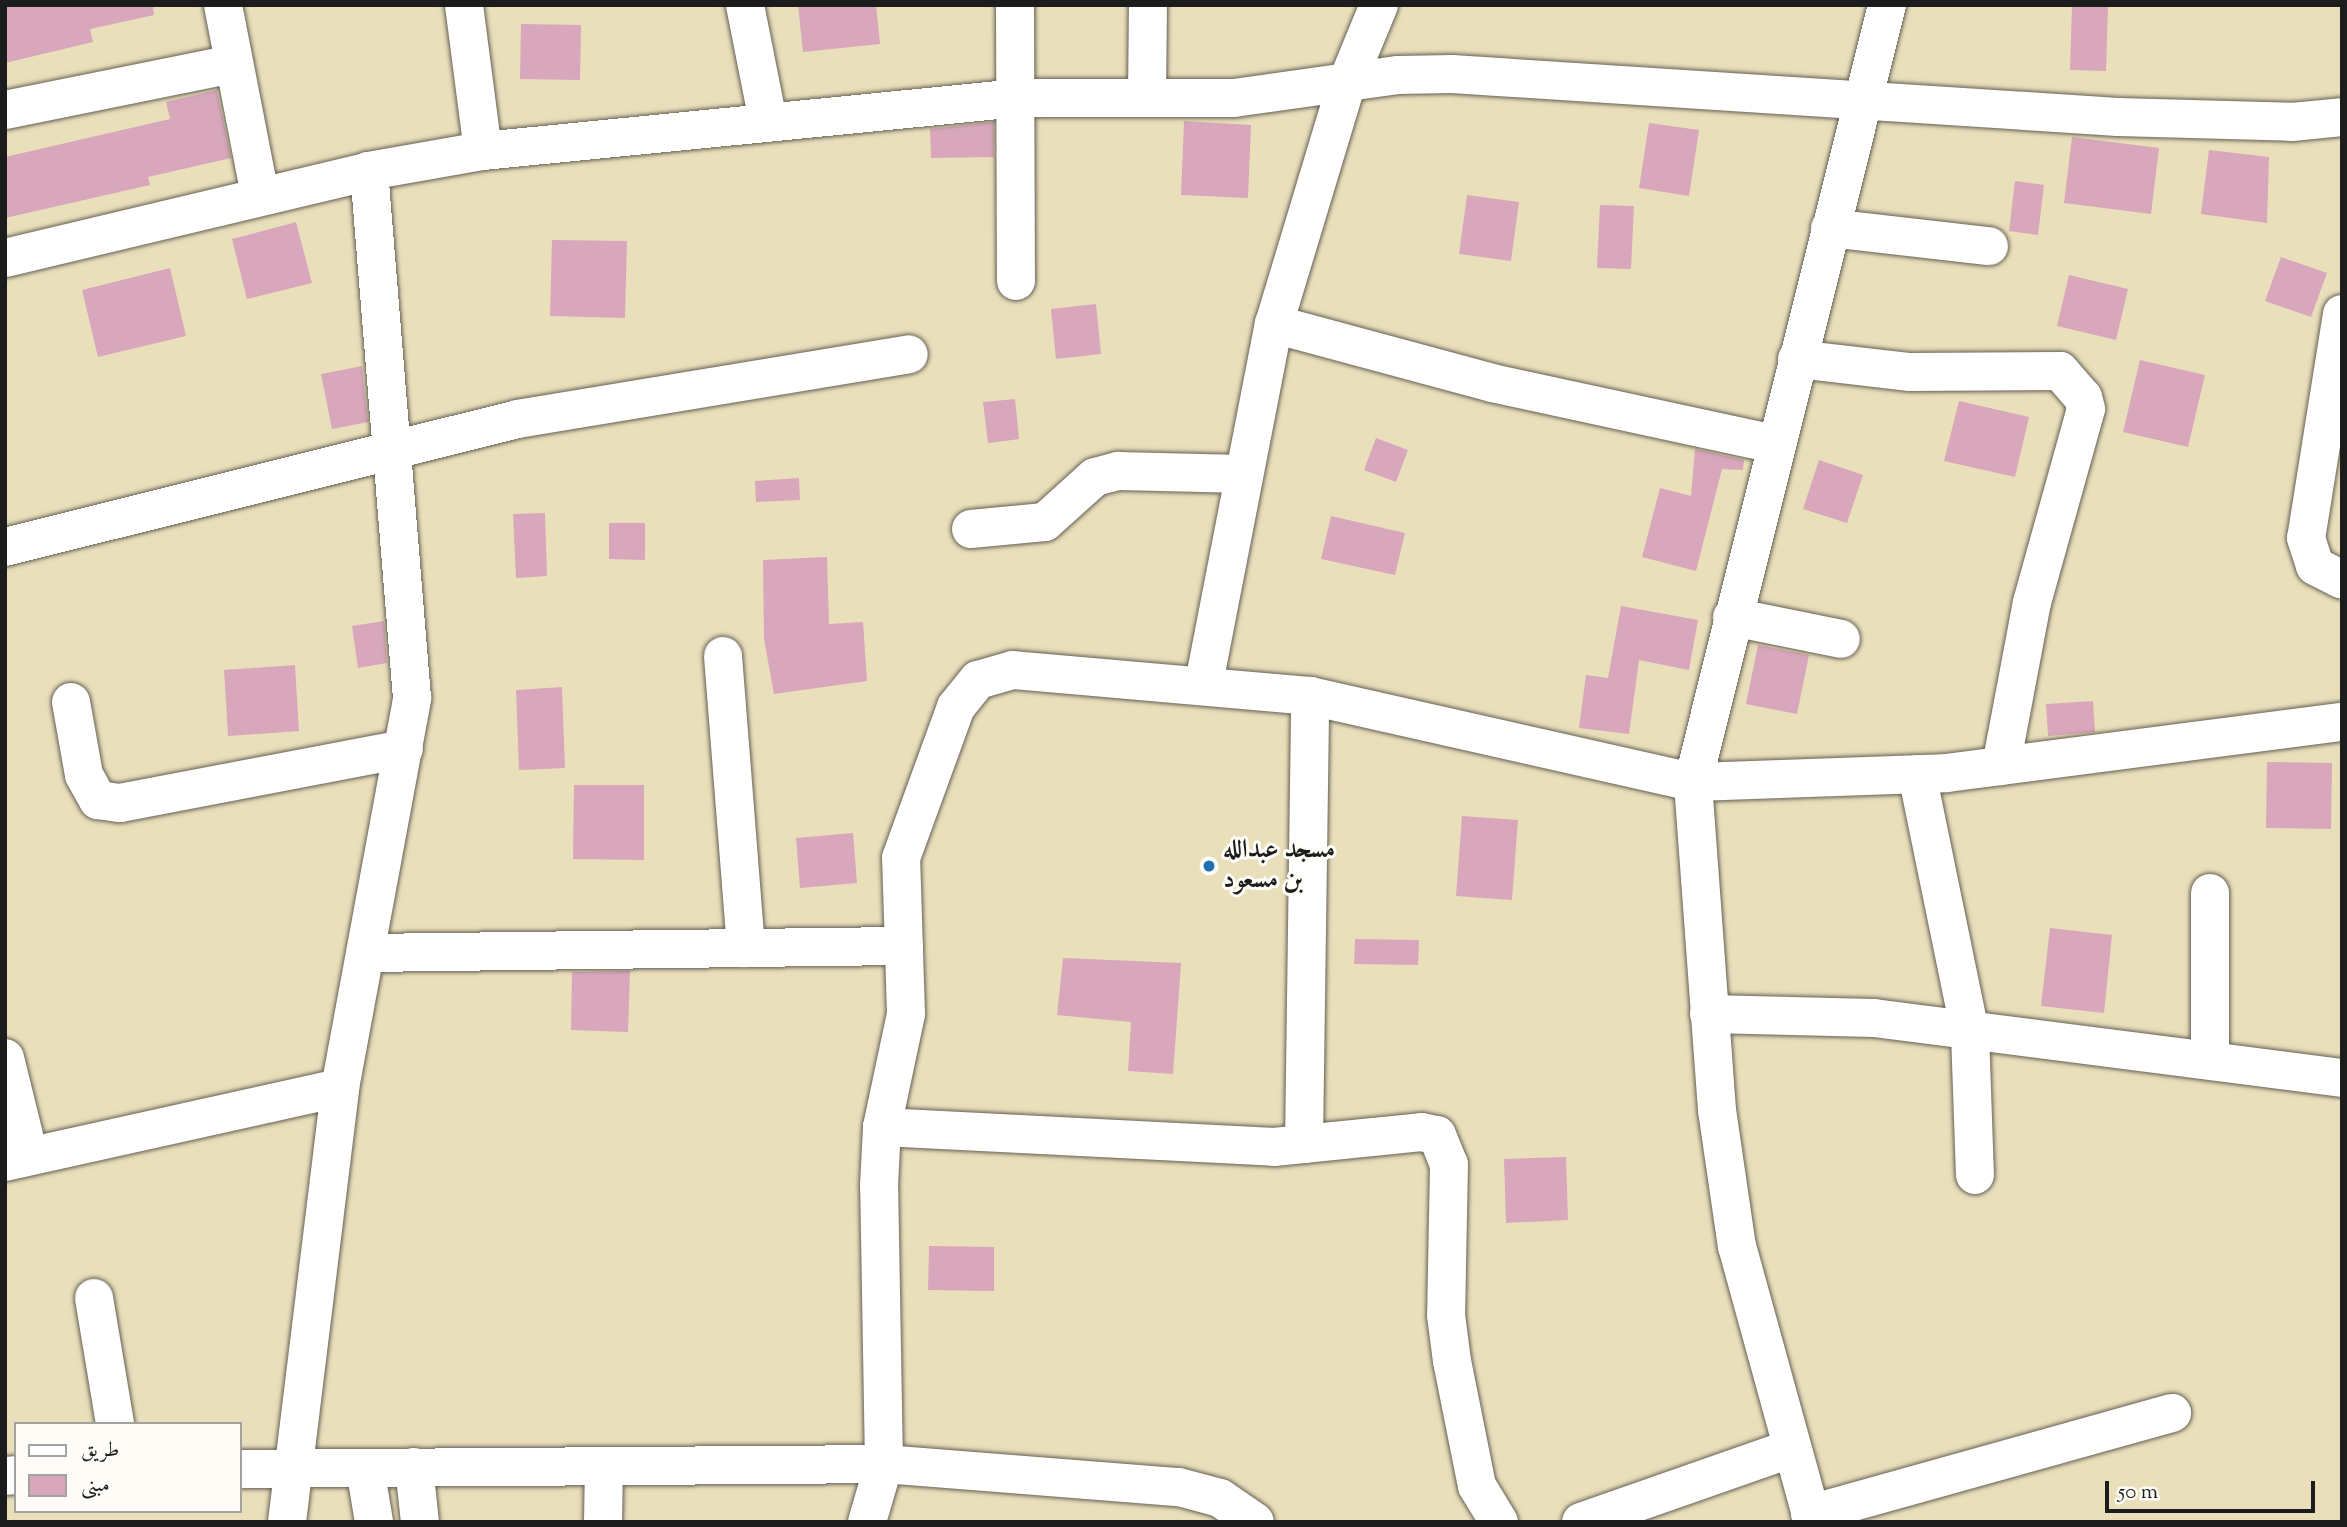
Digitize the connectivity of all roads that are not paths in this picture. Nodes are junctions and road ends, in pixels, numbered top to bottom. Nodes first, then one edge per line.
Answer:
1 (223, 5) edge
2 (464, 5) edge
3 (745, 5) edge
4 (1015, 5) edge
5 (1149, 5) edge
6 (1379, 5) edge
7 (1887, 5) edge
8 (233, 64) junction
9 (1346, 85) junction
10 (1147, 97) junction
11 (1018, 98) junction
12 (1863, 103) junction
13 (5, 110) edge
14 (2342, 117) edge
15 (768, 121) junction
16 (483, 151) junction
17 (369, 171) junction
18 (260, 195) junction
19 (1830, 228) junction
20 (1989, 246) dead end
21 (5, 258) edge
22 (1016, 281) dead end
23 (2342, 314) edge
24 (1274, 324) junction
25 (909, 354) dead end
26 (1797, 359) junction
27 (1773, 444) junction
28 (391, 449) junction
29 (1244, 474) junction
30 (971, 529) dead end
31 (5, 547) edge
32 (2342, 580) edge
33 (1732, 617) junction
34 (1841, 639) dead end
35 (723, 656) dead end
36 (1204, 683) junction
37 (1310, 696) junction
38 (71, 702) dead end
39 (2342, 722) edge
40 (404, 749) junction
41 (2001, 766) junction
42 (1917, 774) junction
43 (1693, 782) junction
44 (2210, 893) dead end
45 (904, 946) junction
46 (746, 948) junction
47 (366, 953) junction
48 (1709, 1014) junction
49 (1970, 1033) junction
50 (5, 1058) edge
51 (2210, 1060) junction
52 (2342, 1078) edge
53 (340, 1088) junction
54 (882, 1127) junction
55 (1304, 1144) junction
56 (17, 1159) edge
57 (1975, 1175) dead end
58 (94, 1298) dead end
59 (2172, 1413) dead end
60 (114, 1422) edge
61 (1790, 1449) junction
62 (884, 1464) junction
63 (604, 1466) junction
64 (291, 1467) junction
65 (414, 1467) junction
66 (365, 1468) junction
67 (242, 1469) edge
68 (1812, 1518) edge
69 (287, 1522) edge
70 (374, 1522) edge
71 (420, 1522) edge
72 (603, 1522) edge
73 (867, 1522) edge
74 (1255, 1522) edge
75 (1499, 1522) edge
76 (1581, 1522) edge

1 - 8 street
2 - 16 street
3 - 15 street
4 - 11 street
5 - 10 street
6 - 9 street
7 - 12 street
8 - 13 street
8 - 18 street
9 - 10 street
9 - 12 street
9 - 24 street
10 - 11 street
11 - 15 street
11 - 22 street
12 - 14 street
12 - 19 street
15 - 16 street
16 - 17 street
17 - 18 street
17 - 28 street
18 - 21 street
19 - 20 street
19 - 26 street
23 - 32 street
24 - 27 street
24 - 29 street
25 - 28 street
26 - 27 street
26 - 41 street
27 - 33 street
28 - 31 street
28 - 40 street
29 - 30 street
29 - 36 street
33 - 34 street
33 - 43 street
35 - 46 street
36 - 37 street
36 - 45 street
37 - 43 street
37 - 55 street
38 - 40 street
39 - 41 street
40 - 47 street
41 - 42 street
42 - 43 street
42 - 49 street
43 - 48 street
44 - 51 street
45 - 46 street
45 - 54 street
46 - 47 street
47 - 53 street
48 - 49 street
48 - 61 street
49 - 51 street
49 - 57 street
50 - 56 street
51 - 52 street
53 - 56 street
53 - 64 street
54 - 55 street
54 - 62 street
55 - 75 street
58 - 60 street
59 - 68 street
61 - 68 street
61 - 76 street
62 - 63 street
62 - 73 street
62 - 74 street
63 - 65 street
63 - 72 street
64 - 66 street
64 - 67 street
64 - 69 street
65 - 66 street
65 - 71 street
66 - 70 street

